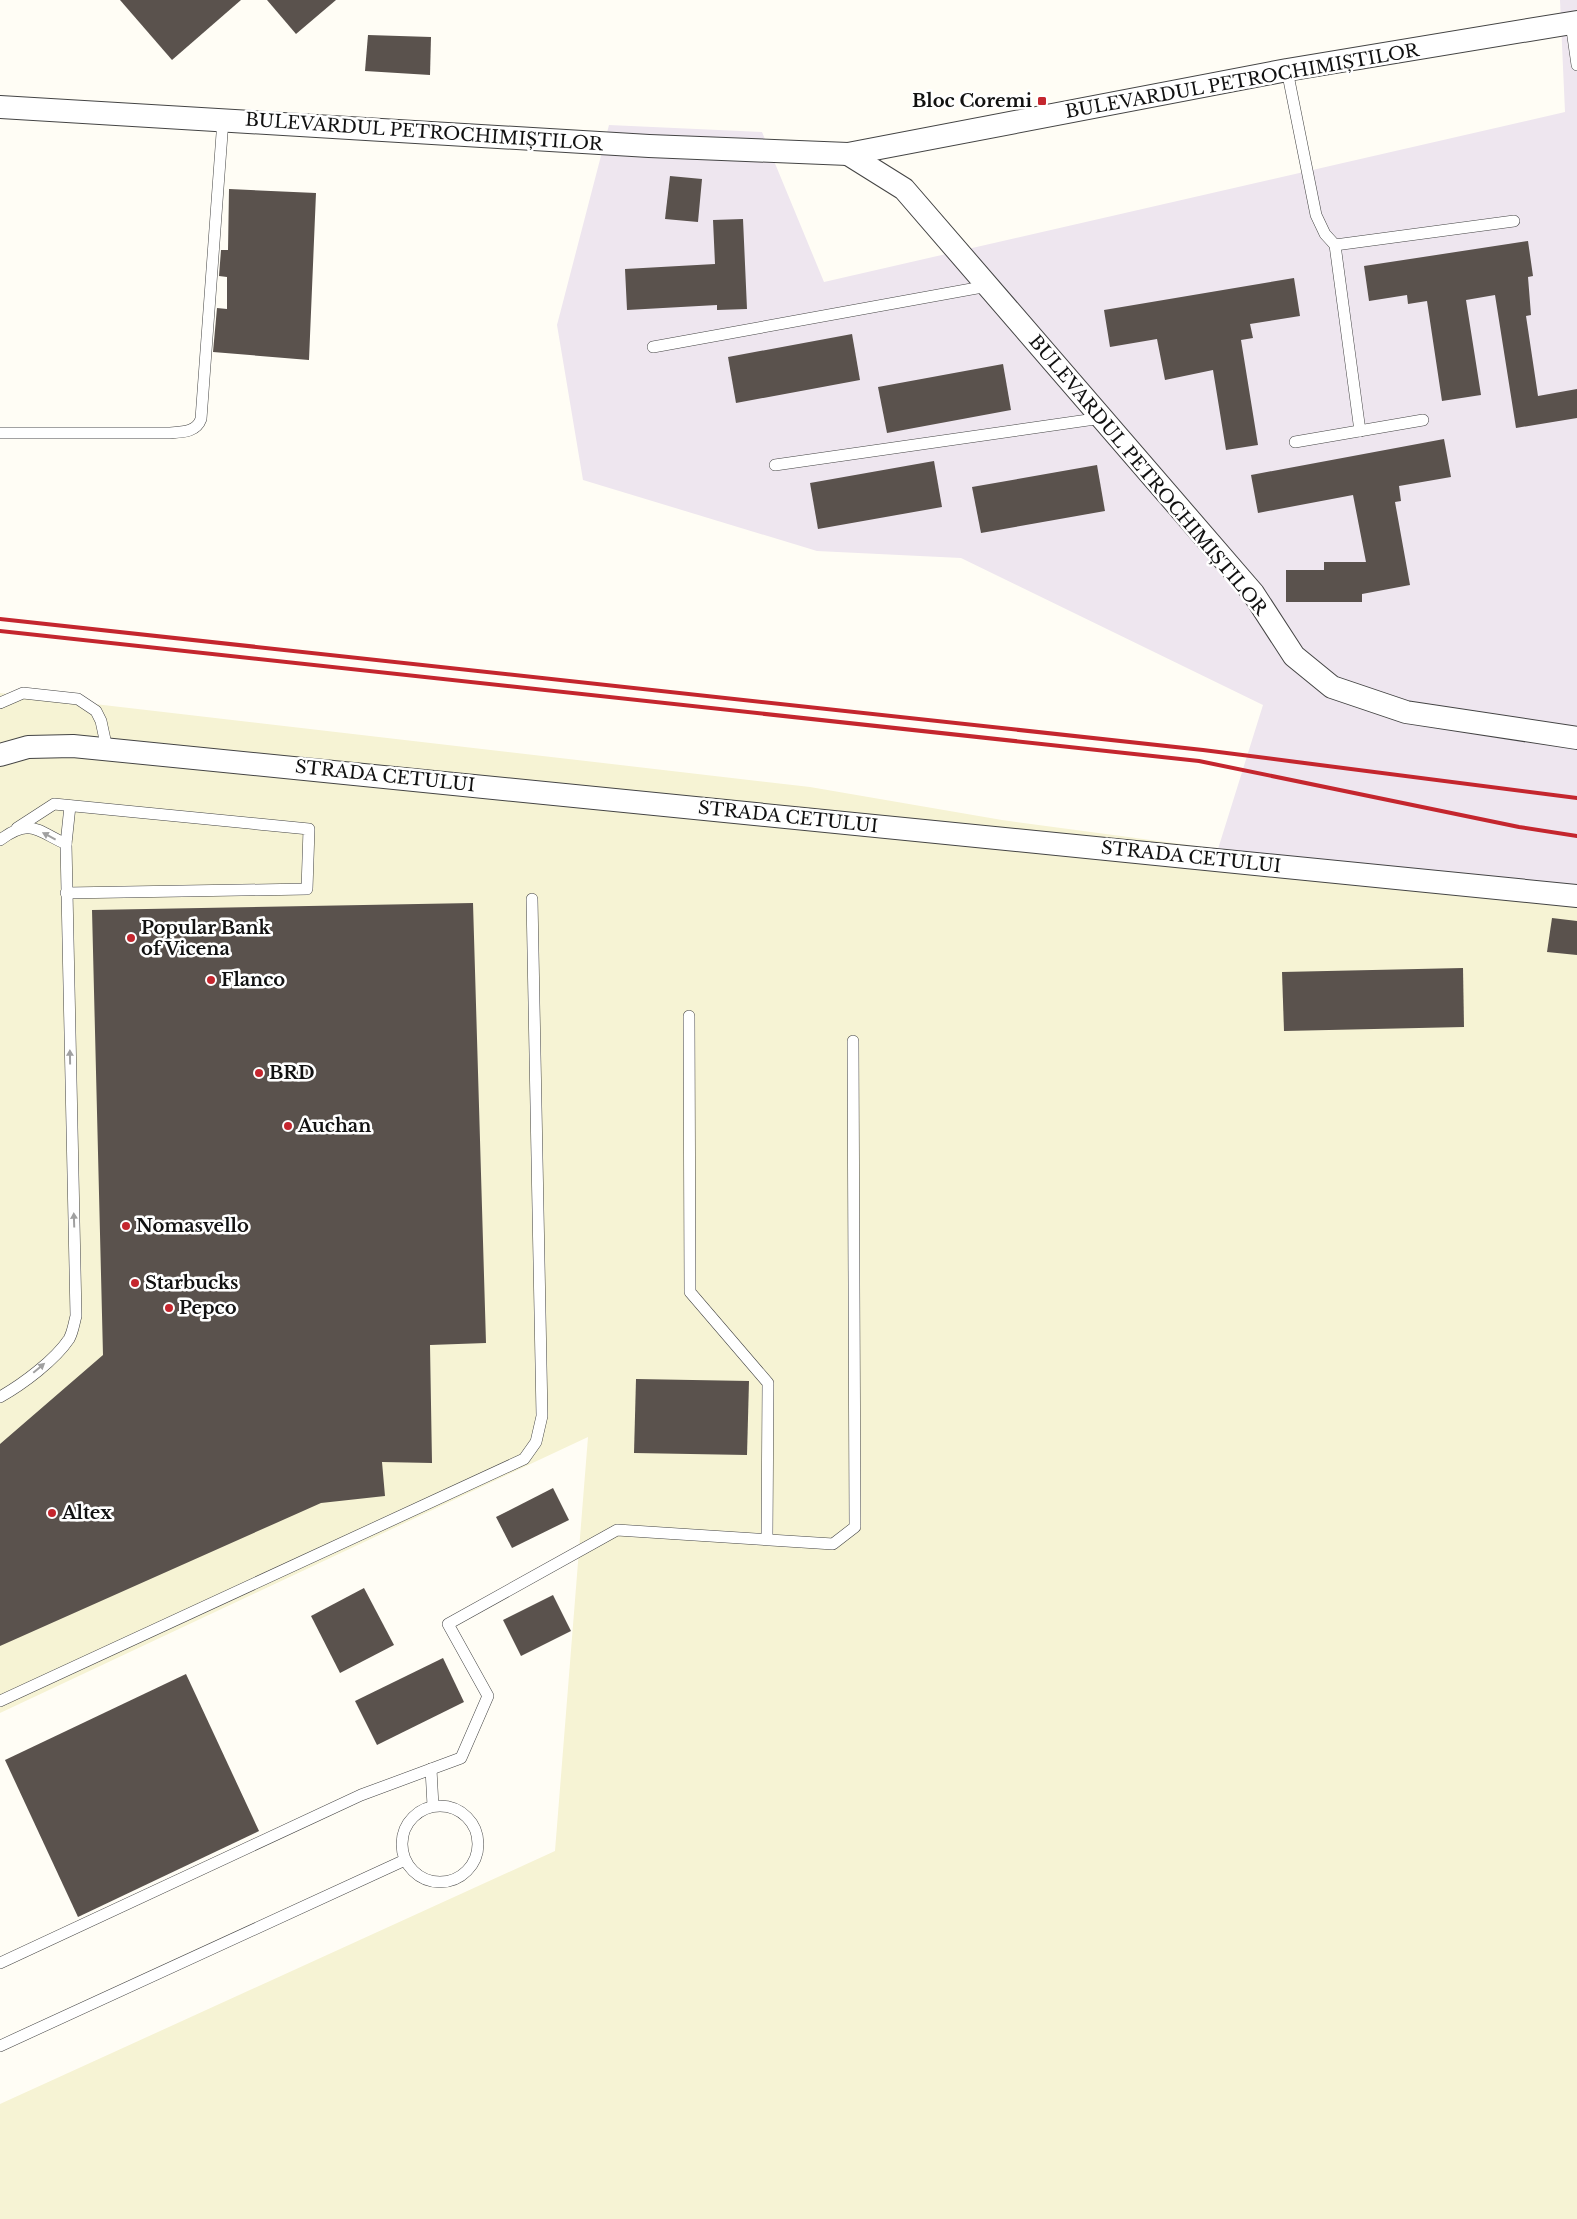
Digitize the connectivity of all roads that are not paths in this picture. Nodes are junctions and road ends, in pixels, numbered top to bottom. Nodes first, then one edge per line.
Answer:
1 (1574, 23) edge
2 (1577, 65) edge
3 (1287, 70) junction
4 (0, 107) edge
5 (223, 120) junction
6 (848, 154) junction
7 (1514, 221) dead end
8 (1335, 244) junction
9 (988, 286) junction
10 (653, 347) dead end
11 (1102, 418) junction
12 (1423, 420) dead end
13 (1360, 431) junction
14 (1, 433) edge
15 (1294, 442) dead end
16 (776, 465) dead end
17 (0, 703) edge
18 (1577, 738) edge
19 (107, 749) junction
20 (0, 755) edge
21 (70, 806) junction
22 (15, 829) junction
23 (0, 840) edge
24 (66, 844) junction
25 (66, 893) junction
26 (1577, 896) edge
27 (532, 899) dead end
28 (689, 1016) dead end
29 (853, 1041) dead end
30 (0, 1397) edge
31 (767, 1539) junction
32 (0, 1701) edge
33 (431, 1769) junction
34 (433, 1806) junction
35 (405, 1860) junction
36 (0, 1963) edge
37 (0, 2046) edge

1 - 2 lane
1 - 3 street, BULEVARDUL PETROCHIMIȘTILOR
3 - 6 street, BULEVARDUL PETROCHIMIȘTILOR
3 - 8 lane
4 - 5 street, BULEVARDUL PETROCHIMIȘTILOR
5 - 6 street, BULEVARDUL PETROCHIMIȘTILOR
5 - 14 lane
6 - 9 street, BULEVARDUL PETROCHIMIȘTILOR
7 - 8 lane
8 - 13 lane
9 - 10 lane
9 - 11 street, BULEVARDUL PETROCHIMIȘTILOR
11 - 16 lane
11 - 18 street, BULEVARDUL PETROCHIMIȘTILOR
12 - 13 lane
13 - 15 lane
17 - 19 lane
19 - 20 street, STRADA CETULUI
19 - 26 street, STRADA CETULUI
21 - 22 lane
21 - 24 lane
21 - 25 lane
22 - 23 lane
24 -> 22 lane
24 - 25 lane
30 -> 25 lane
27 - 32 lane
28 - 31 lane
29 - 31 lane
31 - 33 lane
33 - 34 lane
33 - 36 lane
34 - 35 lane
34 - 35 lane
35 - 37 lane

